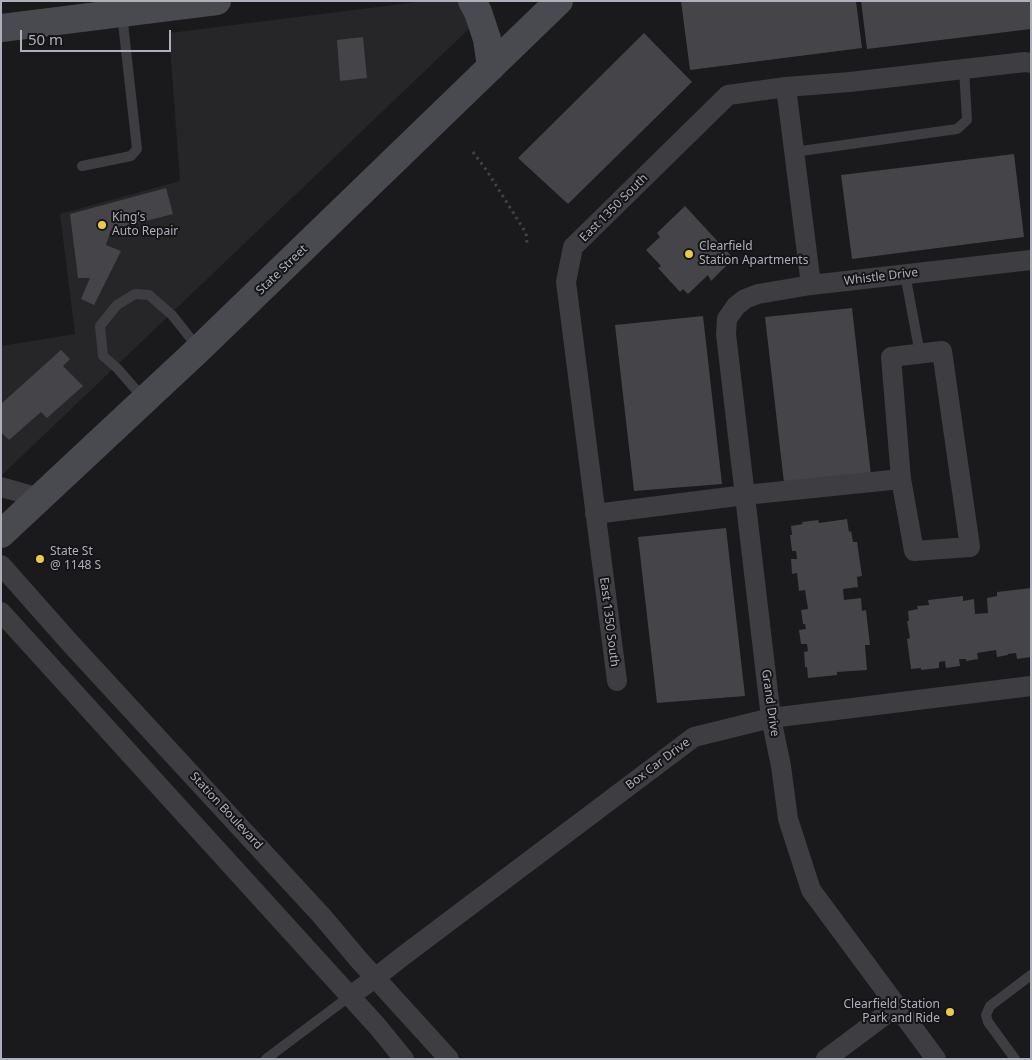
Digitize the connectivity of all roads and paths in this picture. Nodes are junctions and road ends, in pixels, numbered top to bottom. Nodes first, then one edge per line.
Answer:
1 (217, 1) edge
2 (472, 1) edge
3 (559, 1) edge
4 (133, 8) edge
5 (1, 28) edge
6 (1031, 63) edge
7 (491, 68) junction
8 (964, 69) junction
9 (786, 88) junction
10 (474, 152) dead end
11 (794, 152) junction
12 (82, 166) dead end
13 (528, 243) dead end
14 (1031, 260) edge
15 (905, 274) junction
16 (811, 285) junction
17 (736, 306) joint
18 (199, 349) junction
19 (920, 354) junction
20 (145, 401) junction
21 (901, 479) junction
22 (1, 488) edge
23 (745, 495) junction
24 (40, 498) junction
25 (595, 514) junction
26 (1, 534) edge
27 (1, 565) edge
28 (1, 612) edge
29 (616, 682) dead end
30 (1031, 686) edge
31 (771, 718) junction
32 (1031, 975) edge
33 (375, 978) junction
34 (350, 996) junction
35 (897, 1006) junction
36 (266, 1059) edge
37 (404, 1059) edge
38 (449, 1059) edge
39 (826, 1059) edge
40 (936, 1059) edge
41 (1015, 1059) edge

1 - 4 main road
2 - 7 main road
3 - 7 main road, State Street
4 - 5 main road
4 - 12 lane
6 - 8 street, East 1350 South
7 - 18 main road, State Street
8 - 9 street, East 1350 South
8 - 11 lane
9 - 11 street
9 - 25 street, East 1350 South
10 - 13 path
11 - 16 street
14 - 15 street, Whistle Drive
15 - 16 street, Whistle Drive
15 - 19 lane
16 - 17 street, Whistle Drive
17 - 23 street, Grand Drive
18 - 20 main road, State Street
18 - 20 lane
19 - 21 street
19 - 21 street
20 - 24 main road, State Street
21 - 23 street
22 - 24 street
23 - 25 street
23 - 31 street, Grand Drive
24 - 26 main road, State Street
25 - 29 street, East 1350 South
27 - 33 street, Station Boulevard
28 - 34 street
30 - 31 street, Box Car Drive
31 - 33 street, Box Car Drive
31 - 35 street, Grand Drive
32 - 41 lane
33 - 34 street, Box Car Drive
33 - 38 street, Station Boulevard
34 - 36 lane
34 - 37 street
35 - 39 street
35 - 40 street, Grand Drive

